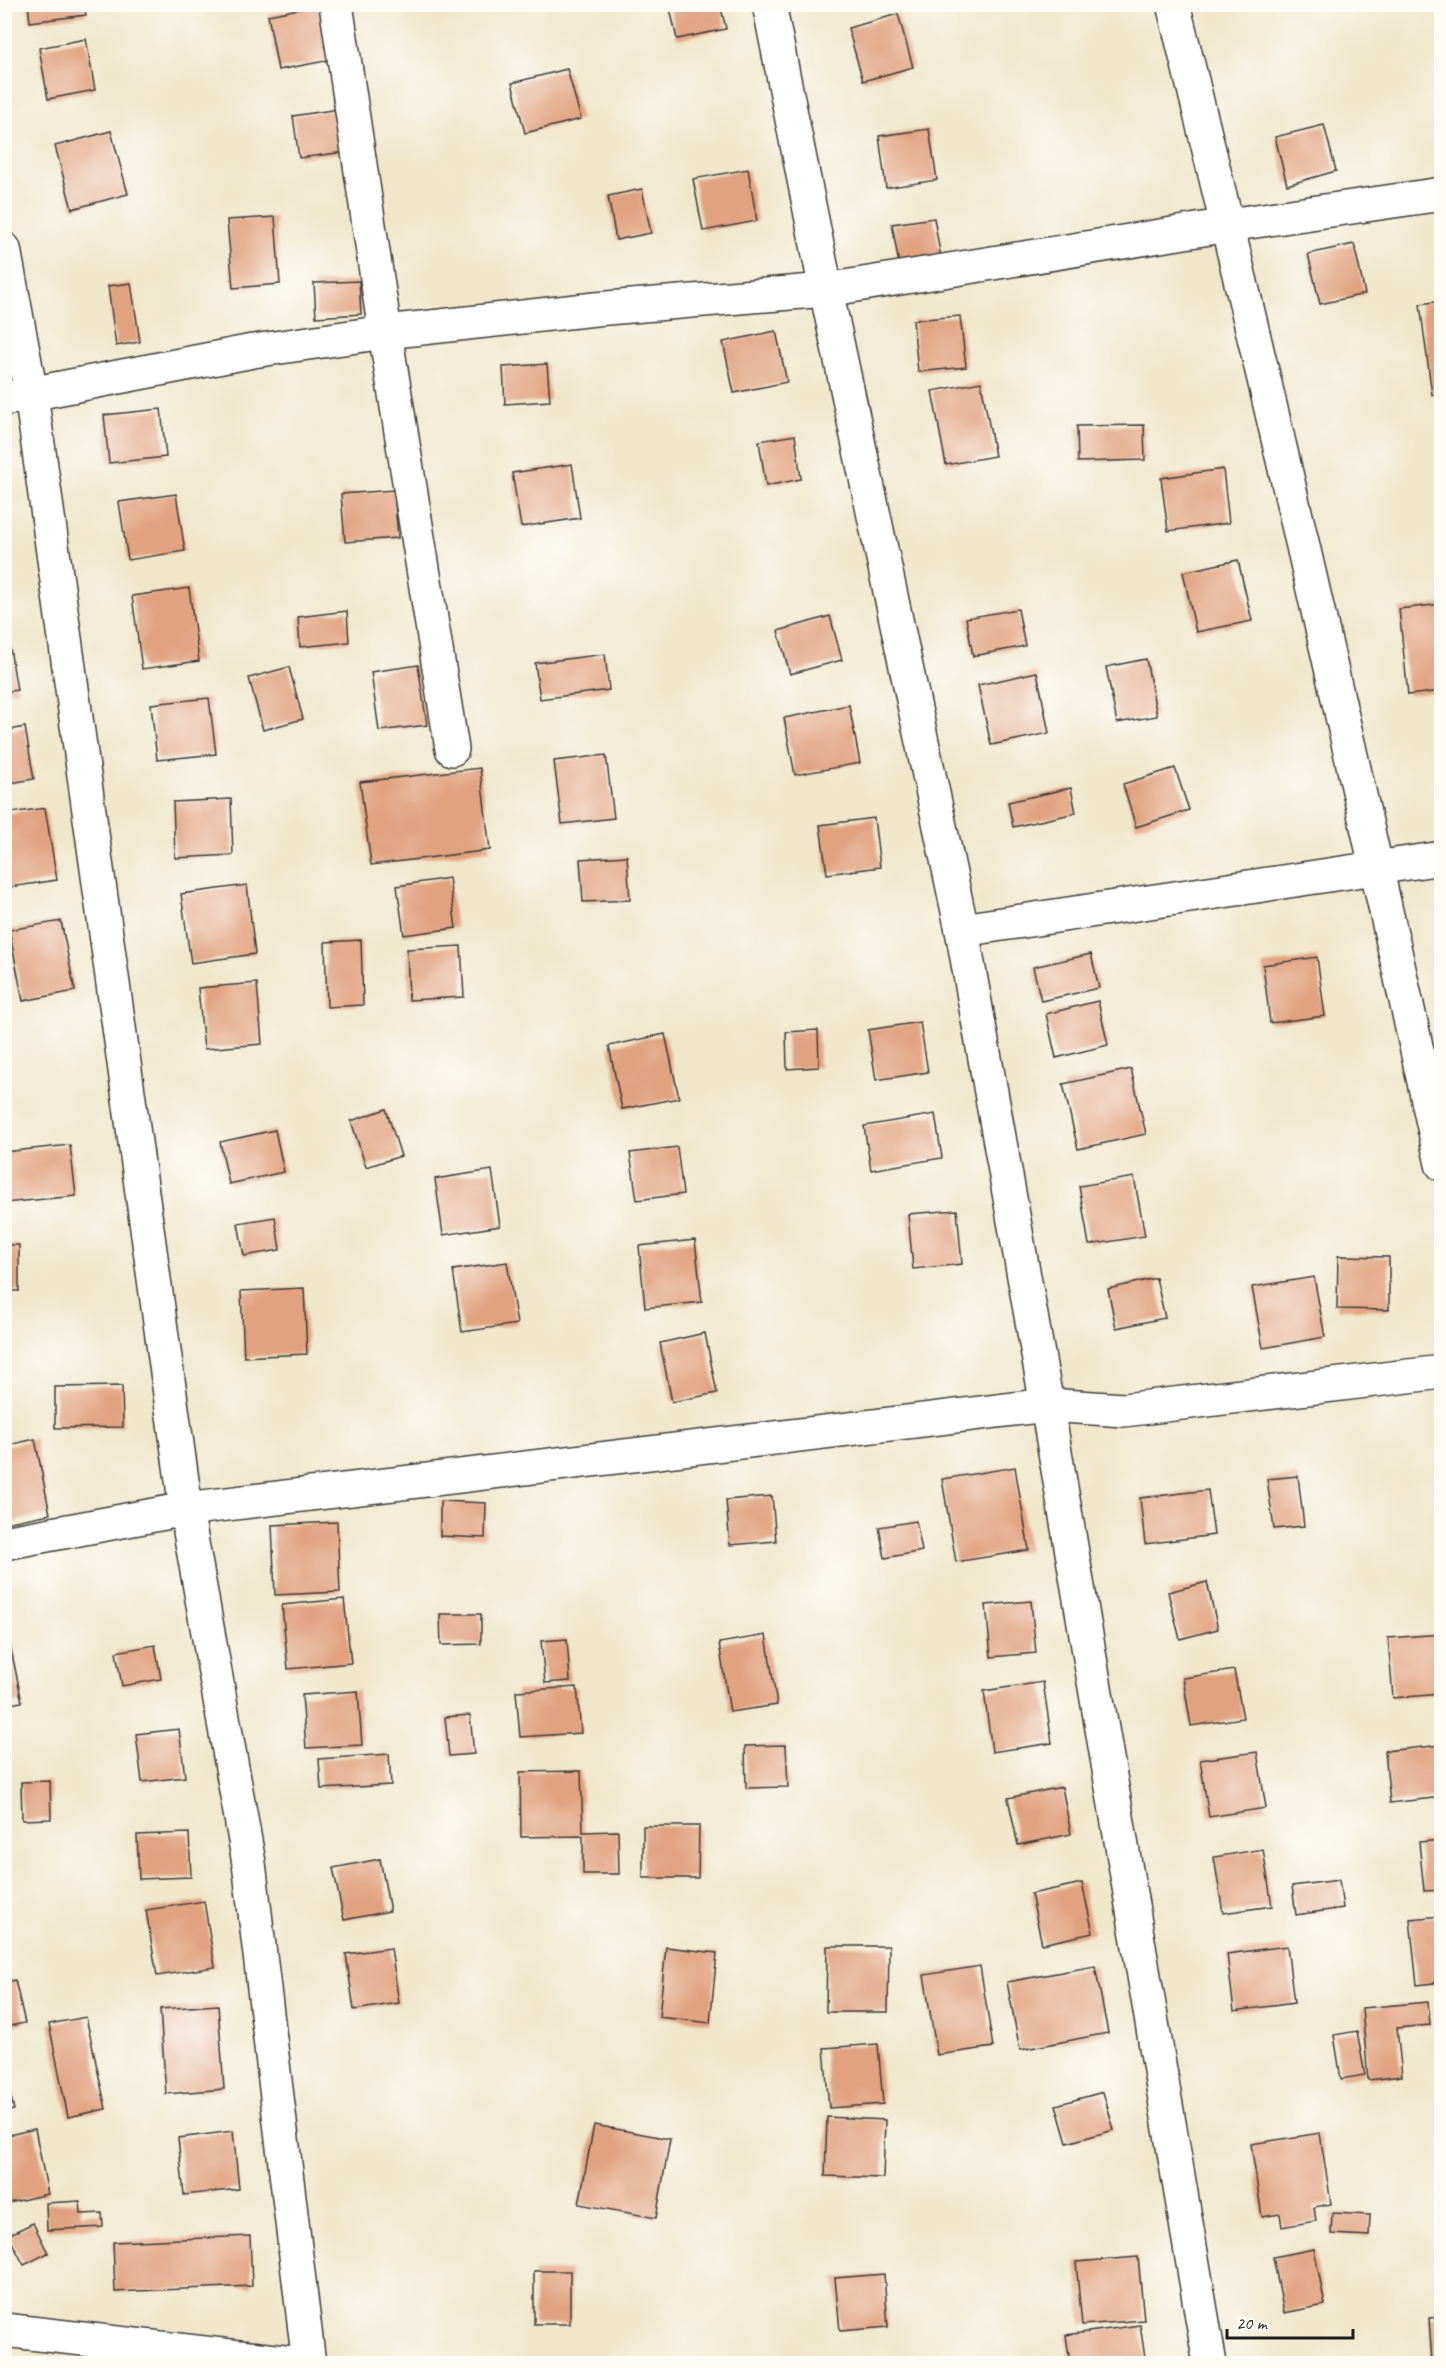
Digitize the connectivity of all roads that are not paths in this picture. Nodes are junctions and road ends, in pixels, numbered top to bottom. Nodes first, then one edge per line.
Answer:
1 (336, 4) edge
2 (769, 4) edge
3 (1173, 4) edge
4 (1442, 194) edge
5 (1228, 225) junction
6 (4, 249) edge
7 (826, 290) junction
8 (385, 332) junction
9 (18, 396) edge
10 (452, 749) dead end
11 (1442, 858) edge
12 (1377, 867) junction
13 (962, 930) junction
14 (1442, 1164) edge
15 (1442, 1372) edge
16 (1047, 1405) junction
17 (186, 1509) junction
18 (4, 1543) edge
19 (4, 2330) edge
20 (261, 2361) edge
21 (302, 2364) edge
22 (309, 2364) edge
23 (1210, 2364) edge

1 - 8 street
2 - 7 street
3 - 5 street
4 - 5 street
5 - 7 street
5 - 12 street
6 - 9 street
7 - 8 street
7 - 13 street
8 - 9 street
8 - 10 street
9 - 17 street
11 - 12 street
12 - 13 street
12 - 14 street
13 - 16 street
15 - 16 street
16 - 17 street
16 - 23 street
17 - 18 street
17 - 22 street
19 - 20 street
20 - 21 street

